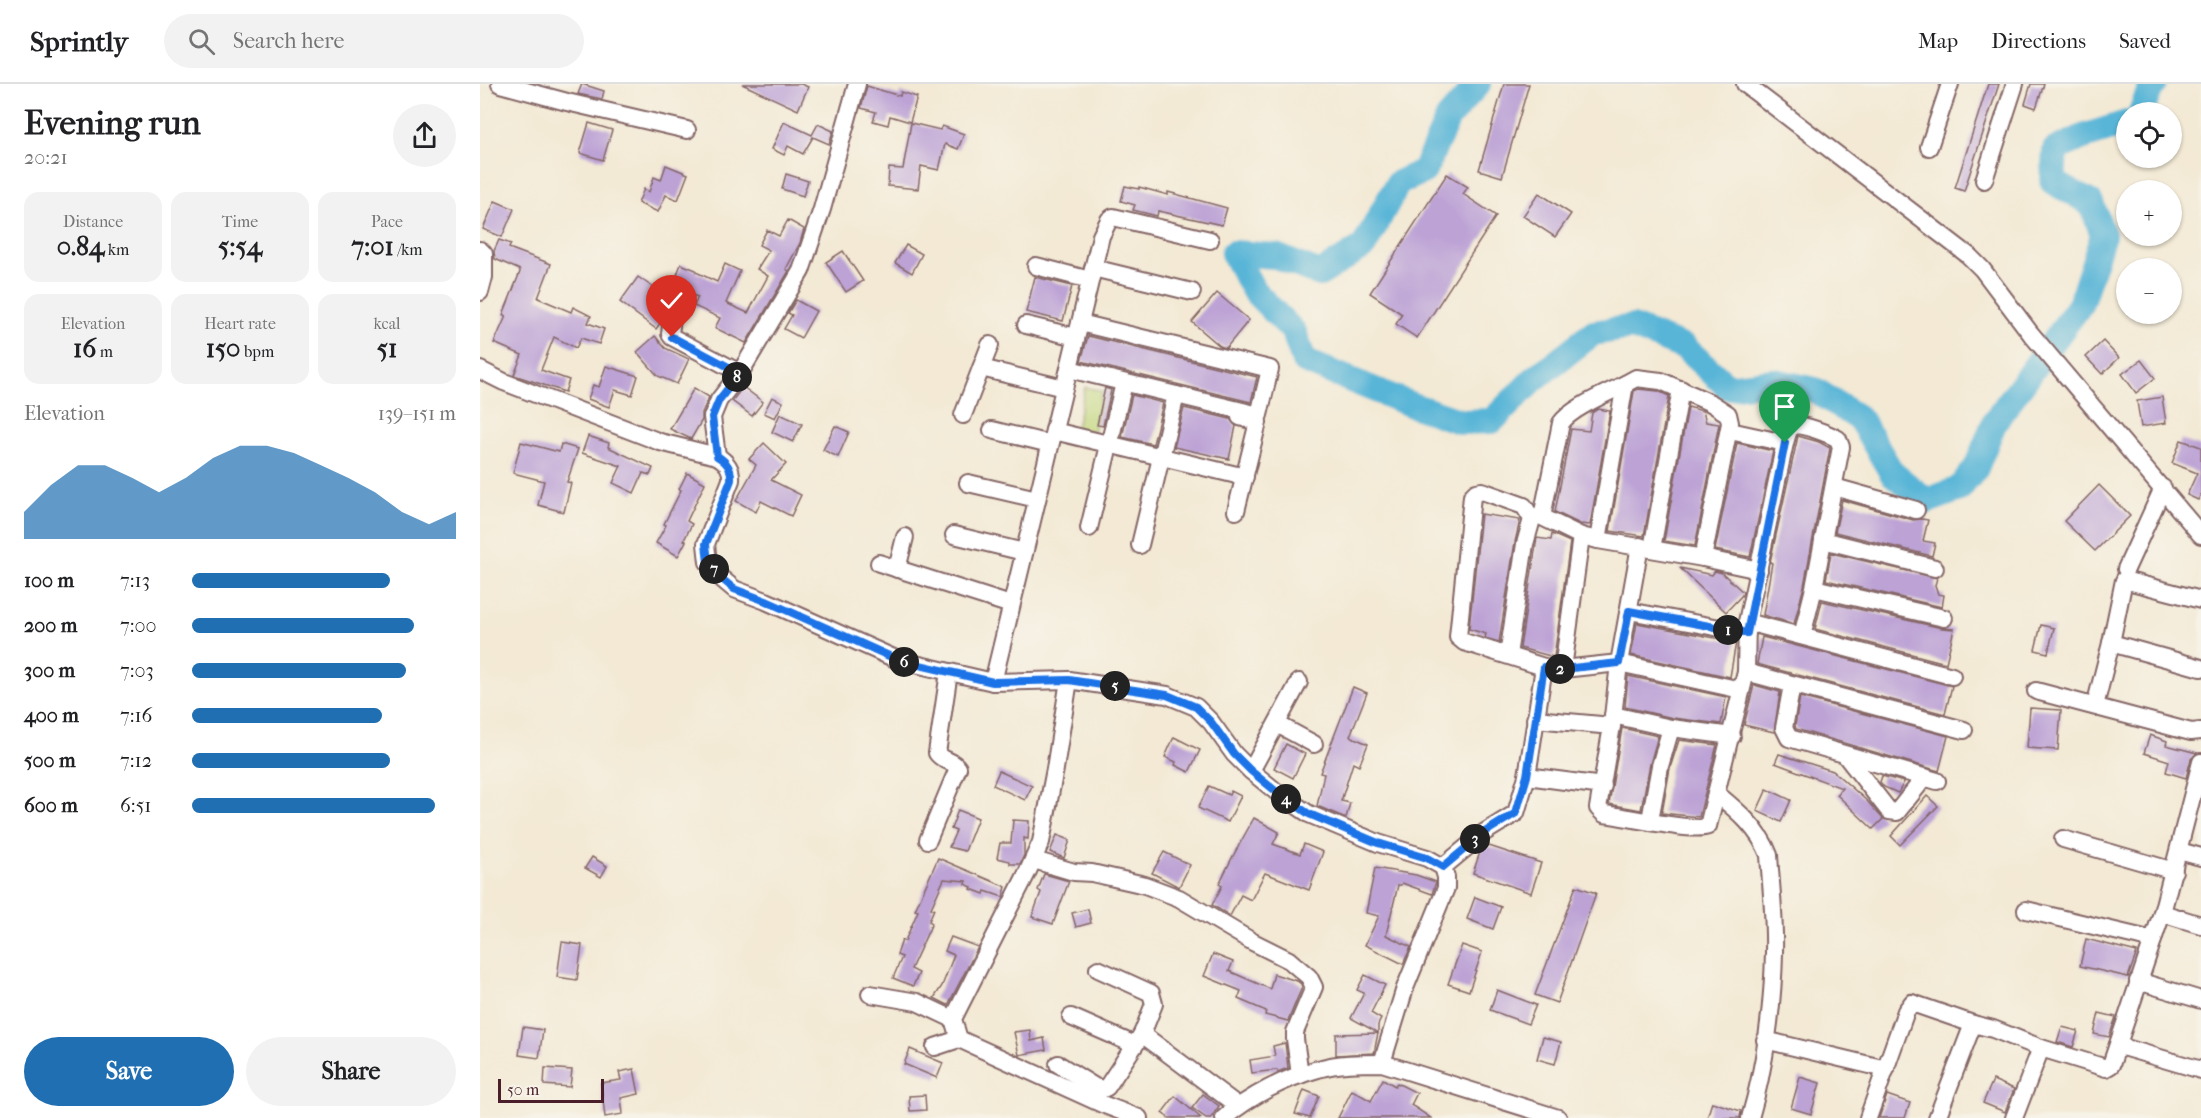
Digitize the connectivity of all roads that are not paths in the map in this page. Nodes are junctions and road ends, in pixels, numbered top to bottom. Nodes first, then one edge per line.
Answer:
1 (500, 84) edge
2 (857, 84) edge
3 (1745, 84) edge
4 (1950, 84) edge
5 (2015, 84) edge
6 (687, 130) dead end
7 (1929, 147) dead end
8 (1984, 180) dead end
9 (1210, 240) dead end
10 (480, 250) edge
11 (1036, 266) dead end
12 (1092, 274) junction
13 (480, 292) edge
14 (1192, 292) dead end
15 (674, 303) dead end
16 (1026, 325) dead end
17 (1078, 330) junction
18 (990, 345) dead end
19 (981, 368) junction
20 (480, 370) edge
21 (740, 373) junction
22 (1067, 378) junction
23 (1625, 384) junction
24 (1123, 386) junction
25 (1681, 389) junction
26 (1175, 398) junction
27 (963, 415) dead end
28 (992, 430) dead end
29 (1730, 431) junction
30 (1052, 437) junction
31 (1785, 443) junction
32 (1109, 444) junction
33 (717, 456) junction
34 (1161, 456) junction
35 (1245, 477) junction
36 (968, 483) dead end
37 (1834, 487) junction
38 (2163, 489) junction
39 (1037, 499) junction
40 (1916, 510) dead end
41 (1236, 511) dead end
42 (1537, 518) junction
43 (1089, 528) dead end
44 (954, 535) dead end
45 (2201, 535) edge
46 (905, 537) dead end
47 (1589, 538) junction
48 (1823, 540) junction
49 (1140, 545) dead end
50 (1646, 548) junction
51 (1024, 552) junction
52 (1703, 558) junction
53 (879, 563) dead end
54 (1935, 568) dead end
55 (897, 569) junction
56 (2126, 569) dead end
57 (1759, 570) junction
58 (1814, 588) junction
59 (2201, 600) edge
60 (1011, 605) junction
61 (1629, 611) junction
62 (1944, 618) dead end
63 (1747, 628) junction
64 (1802, 636) junction
65 (2111, 643) junction
66 (1508, 655) junction
67 (1619, 663) junction
68 (1544, 667) junction
69 (2201, 668) edge
70 (1563, 669) junction
71 (950, 672) junction
72 (1746, 672) junction
73 (1952, 676) dead end
74 (1069, 680) junction
75 (993, 682) junction
76 (1299, 682) dead end
77 (1792, 685) junction
78 (1741, 690) junction
79 (2036, 690) dead end
80 (2095, 706) junction
81 (1535, 719) junction
82 (1613, 721) junction
83 (1277, 724) junction
84 (1671, 728) junction
85 (1964, 730) dead end
86 (2201, 731) edge
87 (1732, 736) junction
88 (1314, 744) dead end
89 (1846, 756) junction
90 (2201, 762) edge
91 (1251, 771) junction
92 (1527, 776) junction
93 (1603, 786) junction
94 (1717, 794) junction
95 (1650, 820) junction
96 (2063, 839) dead end
97 (928, 840) dead end
98 (2179, 851) junction
99 (2201, 857) edge
100 (1034, 860) junction
101 (1443, 867) junction
102 (2174, 871) junction
103 (2026, 910) dead end
104 (2162, 913) junction
105 (2201, 925) edge
106 (2153, 940) junction
107 (1098, 969) dead end
108 (2138, 981) junction
109 (870, 994) dead end
110 (2201, 1000) edge
111 (1071, 1017) dead end
112 (953, 1019) junction
113 (1973, 1024) junction
114 (959, 1039) junction
115 (1139, 1040) junction
116 (1765, 1040) junction
117 (2119, 1046) junction
118 (935, 1047) dead end
119 (2041, 1048) junction
120 (1382, 1063) junction
121 (1058, 1064) dead end
122 (1886, 1069) junction
123 (2201, 1070) edge
124 (1300, 1075) junction
125 (1238, 1106) junction
126 (1139, 1118) edge
127 (1224, 1118) edge
128 (1558, 1118) edge
129 (1750, 1118) edge
130 (1868, 1118) edge
131 (1937, 1118) edge
132 (2014, 1118) edge

1 - 6 street
2 - 21 street
3 - 38 street
4 - 7 street
5 - 8 street
9 - 12 street
10 - 13 street
11 - 12 street
12 - 14 street
12 - 17 street
15 - 21 street
16 - 17 street
17 - 22 street
17 - 26 street
18 - 19 street
19 - 22 street
19 - 27 street
20 - 33 street
21 - 33 street
22 - 24 street
22 - 30 street
23 - 25 street
23 - 42 street
23 - 47 street
24 - 26 street
24 - 32 street
25 - 29 street
25 - 50 street
26 - 34 street
26 - 35 street
28 - 30 street
29 - 31 street
29 - 52 street
30 - 32 street
30 - 39 street
31 - 37 street
31 - 57 street
32 - 34 street
32 - 43 street
33 - 71 street
34 - 35 street
34 - 49 street
35 - 41 street
36 - 39 street
37 - 40 street
37 - 48 street
38 - 45 street
38 - 56 street
39 - 51 street
42 - 47 street
42 - 66 street
42 - 66 street
44 - 51 street
46 - 55 street
47 - 50 street
47 - 70 street
48 - 54 street
48 - 58 street
50 - 52 street
50 - 61 street
51 - 60 street
52 - 57 street
53 - 55 street
55 - 60 street
57 - 63 street
58 - 62 street
58 - 64 street
59 - 65 street
60 - 75 street
61 - 63 street
61 - 67 street
63 - 64 street
63 - 72 street
64 - 73 street
65 - 69 street
65 - 80 street
66 - 68 street
67 - 70 street
67 - 78 street
67 - 82 street
68 - 70 street
68 - 81 street
71 - 75 street
71 - 97 street
72 - 77 street
72 - 78 street
74 - 75 street
74 - 91 street
74 - 100 street
76 - 83 street
77 - 85 street
77 - 89 street
78 - 87 street
79 - 80 street
80 - 86 street
81 - 82 street
81 - 92 street
82 - 84 street
82 - 93 street
83 - 88 street
83 - 91 street
84 - 87 street
84 - 95 street
87 - 94 street
89 - 89 street
90 - 98 street
91 - 101 street
92 - 93 street
92 - 101 street
93 - 95 street
94 - 95 street
94 - 116 street
96 - 102 street
98 - 99 street
98 - 102 street
100 - 112 street
100 - 124 street
101 - 120 street
102 - 104 street
103 - 106 street
104 - 105 street
104 - 106 street
106 - 108 street
107 - 115 street
108 - 110 street
108 - 117 street
109 - 112 street
111 - 115 street
112 - 114 street
113 - 119 street
113 - 122 street
113 - 131 street
114 - 118 street
114 - 126 street
115 - 121 street
115 - 125 street
116 - 122 street
116 - 129 street
117 - 119 street
117 - 123 street
119 - 132 street
120 - 124 street
120 - 128 street
122 - 130 street
124 - 125 street
125 - 127 street

